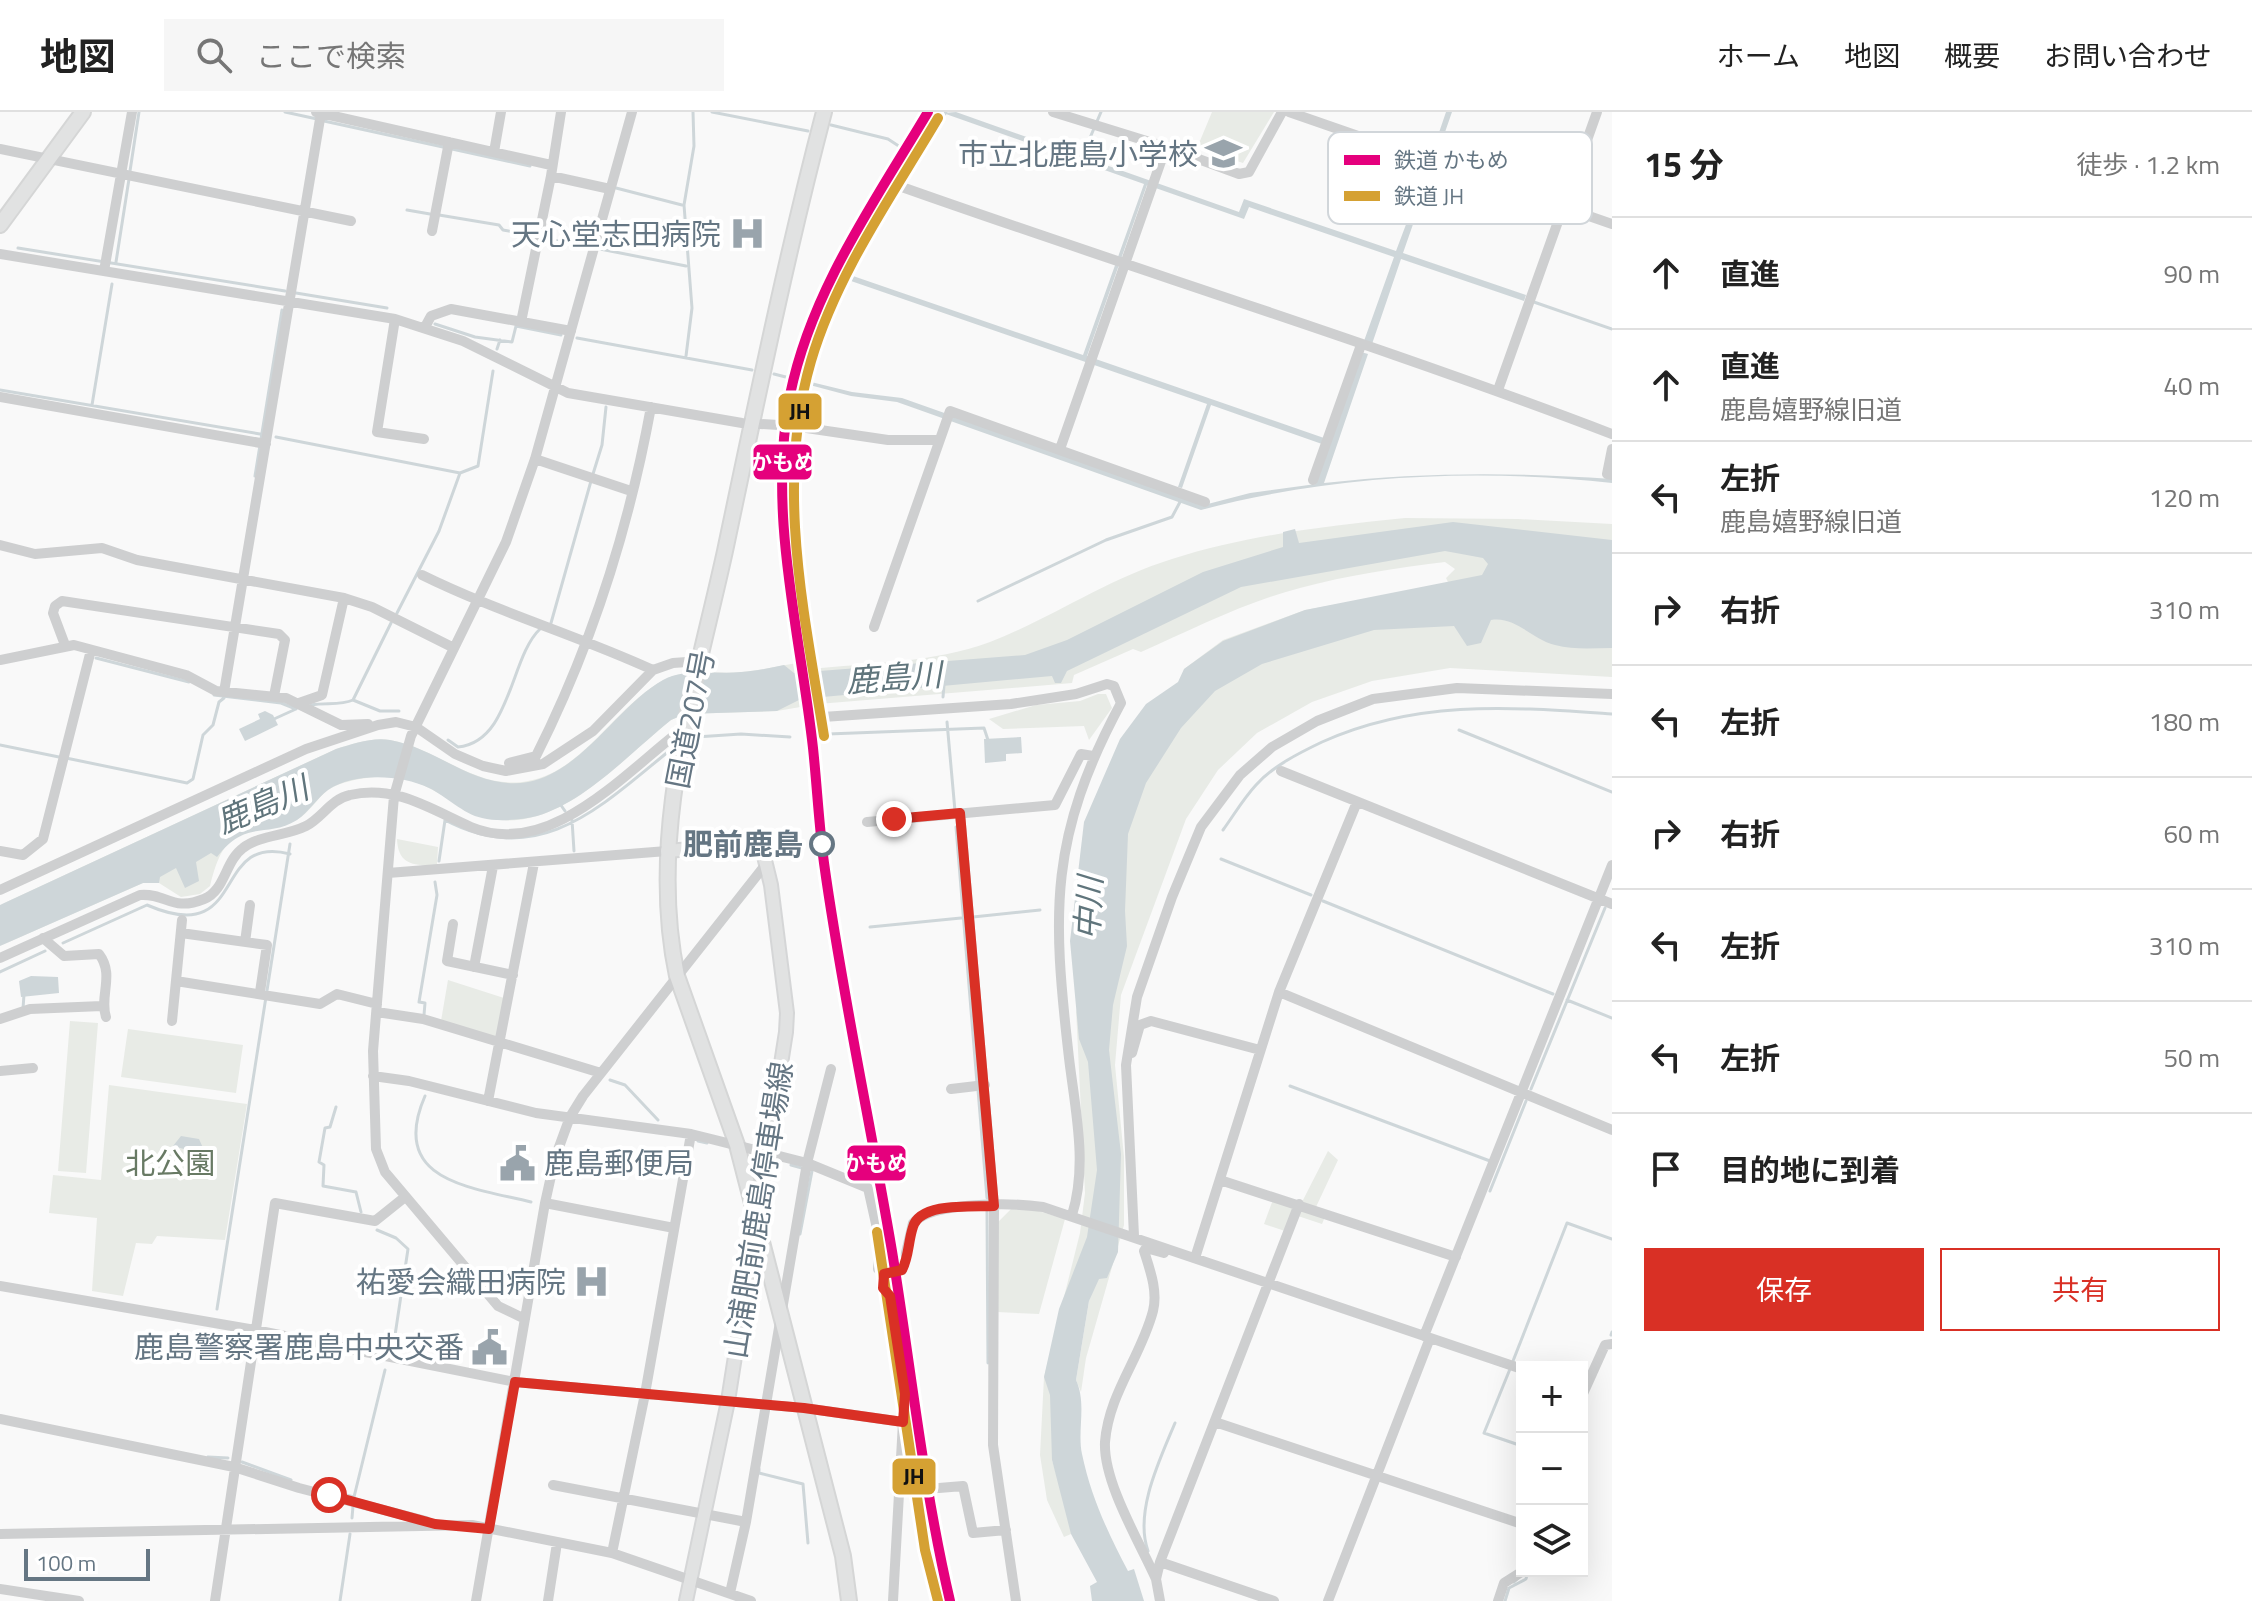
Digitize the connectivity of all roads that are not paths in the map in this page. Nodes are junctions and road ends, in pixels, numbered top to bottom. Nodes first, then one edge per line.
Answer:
1 (73, 112) edge
2 (83, 112) edge
3 (132, 112) edge
4 (501, 112) edge
5 (561, 112) edge
6 (632, 112) edge
7 (824, 112) edge
8 (1053, 112) edge
9 (1282, 112) edge
10 (1289, 112) edge
11 (1597, 112) edge
12 (1068, 114) edge
13 (319, 116) edge
14 (1346, 132) edge
15 (1590, 132) edge
16 (448, 147) junction
17 (1166, 147) junction
18 (0, 149) edge
19 (494, 152) junction
20 (42, 158) junction
21 (551, 170) junction
22 (121, 174) junction
23 (899, 186) dead end
24 (610, 189) junction
25 (0, 209) edge
26 (305, 212) junction
27 (1592, 217) edge
28 (351, 221) dead end
29 (1556, 224) edge
30 (1612, 224) edge
31 (0, 225) edge
32 (432, 231) dead end
33 (0, 254) edge
34 (1119, 264) junction
35 (105, 265) junction
36 (290, 301) junction
37 (395, 319) junction
38 (521, 322) junction
39 (425, 327) junction
40 (571, 331) junction
41 (1361, 345) junction
42 (555, 387) junction
43 (1498, 390) junction
44 (0, 397) edge
45 (651, 407) junction
46 (752, 423) junction
47 (779, 425) dead end
48 (793, 426) dead end
49 (1612, 434) edge
50 (424, 439) dead end
51 (938, 440) junction
52 (261, 443) junction
53 (1060, 449) junction
54 (1612, 449) edge
55 (535, 459) junction
56 (1612, 475) edge
57 (1313, 480) dead end
58 (631, 491) junction
59 (1205, 502) dead end
60 (0, 545) edge
61 (422, 575) dead end
62 (239, 581) junction
63 (344, 598) junction
64 (477, 602) junction
65 (231, 626) junction
66 (874, 627) dead end
67 (588, 639) junction
68 (65, 645) junction
69 (454, 648) junction
70 (91, 650) junction
71 (0, 660) edge
72 (701, 661) junction
73 (653, 670) junction
74 (220, 691) junction
75 (1612, 694) edge
76 (274, 696) junction
77 (302, 707) junction
78 (823, 717) dead end
79 (378, 725) junction
80 (687, 726) junction
81 (414, 732) junction
82 (1093, 756) junction
83 (509, 763) dead end
84 (1281, 771) dead end
85 (395, 791) junction
86 (1357, 802) junction
87 (960, 813) junction
88 (867, 822) dead end
89 (0, 851) edge
90 (667, 851) junction
91 (534, 863) junction
92 (766, 864) junction
93 (1612, 865) edge
94 (493, 866) junction
95 (388, 873) junction
96 (0, 890) edge
97 (1598, 899) junction
98 (1612, 904) edge
99 (250, 905) dead end
100 (182, 920) dead end
101 (453, 924) dead end
102 (181, 933) junction
103 (43, 938) junction
104 (245, 942) junction
105 (0, 958) edge
106 (474, 967) junction
107 (513, 975) junction
108 (677, 976) junction
109 (176, 981) junction
110 (1279, 992) junction
111 (265, 993) junction
112 (102, 1006) junction
113 (377, 1008) junction
114 (106, 1017) dead end
115 (0, 1019) edge
116 (172, 1021) dead end
117 (500, 1042) junction
118 (1260, 1050) junction
119 (33, 1068) dead end
120 (831, 1069) dead end
121 (0, 1071) edge
122 (601, 1073) junction
123 (373, 1076) junction
124 (1128, 1079) junction
125 (980, 1086) junction
126 (951, 1089) dead end
127 (1521, 1092) junction
128 (488, 1101) junction
129 (570, 1117) junction
130 (1612, 1130) edge
131 (691, 1134) junction
132 (737, 1145) junction
133 (769, 1153) junction
134 (807, 1163) junction
135 (1220, 1180) junction
136 (405, 1197) junction
137 (545, 1203) junction
138 (1299, 1204) junction
139 (994, 1206) junction
140 (756, 1216) junction
141 (1075, 1216) junction
142 (674, 1228) junction
143 (1131, 1235) junction
144 (1177, 1251) junction
145 (1456, 1257) junction
146 (1195, 1258) junction
147 (884, 1274) junction
148 (1268, 1283) junction
149 (0, 1286) edge
150 (780, 1311) junction
151 (525, 1319) junction
152 (255, 1330) junction
153 (1427, 1337) junction
154 (1612, 1344) edge
155 (1516, 1367) edge
156 (1588, 1376) edge
157 (515, 1382) junction
158 (645, 1394) junction
159 (728, 1401) junction
160 (764, 1405) junction
161 (804, 1408) junction
162 (0, 1419) edge
163 (903, 1422) junction
164 (1215, 1422) junction
165 (234, 1467) junction
166 (1376, 1475) junction
167 (553, 1485) dead end
168 (939, 1488) dead end
169 (623, 1498) junction
170 (704, 1514) junction
171 (746, 1522) junction
172 (1516, 1522) edge
173 (435, 1524) junction
174 (225, 1528) junction
175 (489, 1529) junction
176 (1002, 1530) junction
177 (0, 1534) edge
178 (557, 1543) junction
179 (612, 1553) junction
180 (1160, 1562) junction
181 (1516, 1575) edge
182 (690, 1579) junction
183 (1156, 1579) junction
184 (0, 1589) edge
185 (730, 1593) junction
186 (79, 1601) edge
187 (215, 1601) edge
188 (476, 1601) edge
189 (548, 1601) edge
190 (686, 1601) edge
191 (751, 1601) edge
192 (849, 1601) edge
193 (893, 1601) edge
194 (1016, 1601) edge
195 (1160, 1601) edge
196 (1274, 1601) edge
197 (1328, 1601) edge
198 (1498, 1601) edge

1 - 20 highway
2 - 20 highway
3 - 22 street
4 - 19 street
5 - 21 street
6 - 24 street
7 - 46 highway, 国道207号
8 - 12 street
9 - 17 street
10 - 14 street
11 - 15 street
12 - 17 street
13 - 16 street
13 - 26 street
16 - 19 street
16 - 32 street
17 - 34 street
18 - 20 street
19 - 21 street
20 - 22 street
20 - 25 highway
20 - 31 highway
21 - 24 street
21 - 38 street
22 - 26 street
22 - 35 street
23 - 34 street
24 - 40 street
26 - 28 street
26 - 36 street
27 - 30 street
29 - 43 street
33 - 35 street
34 - 41 street
34 - 53 street
35 - 36 street
36 - 37 street
36 - 52 street
37 - 39 street
37 - 50 street
38 - 39 street
38 - 40 street
39 - 42 street
40 - 42 street
41 - 43 street
41 - 57 street
42 - 45 street
42 - 55 street
43 - 49 street
44 - 52 street
45 - 46 street
45 - 58 street
46 - 47 street
46 - 72 highway, 国道207号
48 - 51 street
51 - 53 street
51 - 66 street
52 - 62 street
53 - 59 street
54 - 56 street
55 - 58 street
55 - 64 street
58 - 67 street
60 - 62 street
61 - 64 street
62 - 63 street
62 - 65 street
63 - 69 street
63 - 77 street
64 - 67 street
64 - 69 street
65 - 68 street
65 - 74 street
65 - 76 street
67 - 73 street
67 - 83 street
68 - 70 street
68 - 71 street
69 - 81 street
70 - 74 street
70 - 89 street
72 - 73 street
72 - 80 highway, 国道207号
73 - 81 street
74 - 76 street
75 - 124 street
76 - 77 street
77 - 79 street
78 - 82 street
79 - 81 street
79 - 96 street
80 - 85 street
80 - 90 highway, 国道207号
81 - 85 street
82 - 87 street
82 - 141 street
84 - 86 street
85 - 95 street
85 - 103 street
86 - 97 street
86 - 110 street
87 - 88 street
87 - 125 street
90 - 91 street
90 - 92 main road
90 - 108 highway, 国道207号
91 - 94 street
91 - 107 street
92 - 108 street
92 - 133 main road, 山浦肥前鹿島停車場線
93 - 97 street
94 - 95 street
94 - 106 street
95 - 113 street
97 - 98 street
97 - 127 street
99 - 104 street
100 - 102 street
101 - 106 street
102 - 104 street
102 - 109 street
103 - 105 street
103 - 112 street
104 - 111 street
106 - 107 street
107 - 117 street
108 - 122 street
108 - 132 highway, 国道207号
109 - 111 street
109 - 116 street
110 - 118 street
110 - 127 street
111 - 113 street
112 - 114 street
112 - 115 street
113 - 117 street
113 - 123 street
117 - 122 street
117 - 128 street
118 - 124 street
118 - 135 street
119 - 121 street
120 - 134 street
122 - 129 street
123 - 128 street
123 - 136 street
124 - 143 street
125 - 126 street
125 - 139 street
127 - 130 street
127 - 145 street
128 - 129 street
129 - 131 street
129 - 137 street
131 - 132 street
131 - 142 street
132 - 133 street
132 - 140 highway, 国道207号
133 - 134 street
133 - 140 main road, 山浦肥前鹿島停車場線
134 - 147 street
134 - 150 street
135 - 138 street
135 - 146 street
136 - 151 street
136 - 152 street
137 - 142 street
137 - 151 street
138 - 145 street
138 - 148 street
139 - 141 street
139 - 147 street
139 - 176 street
140 - 150 highway, 国道207号
140 - 159 main road, 山浦肥前鹿島停車場線
141 - 143 street
142 - 158 street
143 - 144 street
144 - 146 street
144 - 183 street
145 - 153 street
146 - 148 street
147 - 163 street
148 - 153 street
148 - 164 street
149 - 152 street
150 - 160 street
150 - 161 highway, 国道207号
151 - 157 street
152 - 157 street
152 - 165 street
153 - 155 street
153 - 166 street
154 - 156 street
157 - 158 street
157 - 175 street
158 - 159 street
158 - 169 street
159 - 160 street
159 - 170 main road, 山浦肥前鹿島停車場線
160 - 161 street
160 - 171 street
161 - 163 street
161 - 192 highway, 国道207号
162 - 165 street
163 - 193 street
164 - 166 street
164 - 180 street
165 - 173 street
165 - 174 street
166 - 172 street
166 - 197 street
167 - 169 street
168 - 176 street
169 - 170 street
169 - 179 street
170 - 171 street
170 - 182 main road, 山浦肥前鹿島停車場線
171 - 185 street
173 - 174 street
173 - 175 street
174 - 177 street
174 - 187 street
175 - 178 street
175 - 188 street
176 - 194 street
178 - 179 street
178 - 189 street
179 - 182 street
180 - 183 street
180 - 196 street
181 - 198 street
182 - 185 street
182 - 190 main road, 山浦肥前鹿島停車場線
183 - 195 street
184 - 186 street
185 - 191 street

